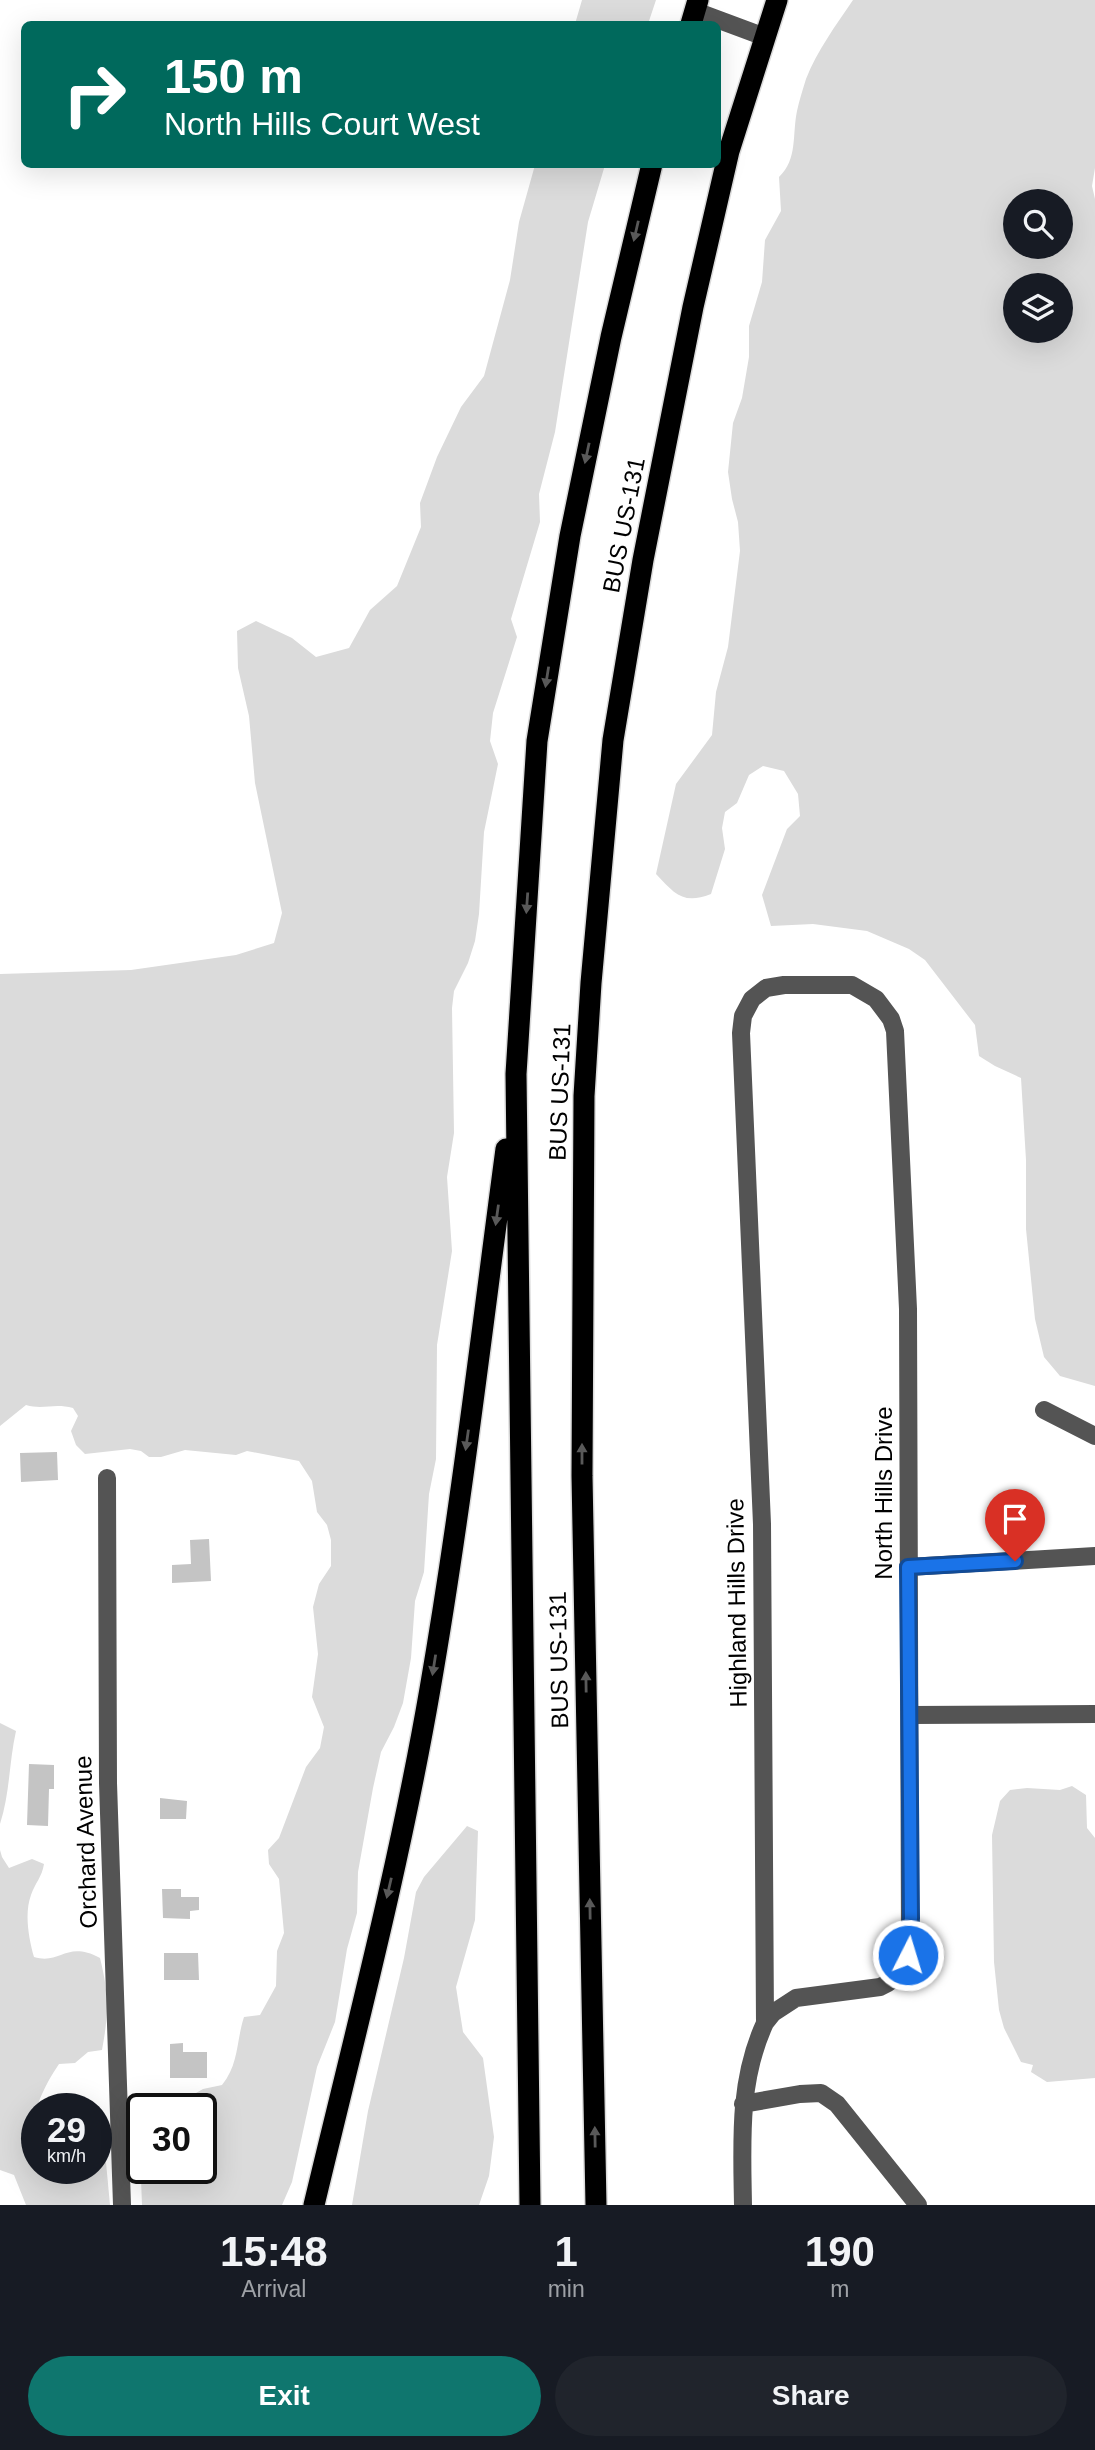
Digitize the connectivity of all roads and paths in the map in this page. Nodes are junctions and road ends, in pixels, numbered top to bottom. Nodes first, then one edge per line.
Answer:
1 (777, 0) edge
2 (695, 12) edge
3 (720, 21) edge
4 (721, 21) edge
5 (765, 37) junction
6 (651, 168) edge
7 (752, 999) joint
8 (516, 1074) junction
9 (1044, 1409) dead end
10 (1095, 1436) edge
11 (107, 1478) dead end
12 (1095, 1556) edge
13 (908, 1567) junction
14 (1095, 1714) edge
15 (911, 1715) junction
16 (765, 2023) junction
17 (743, 2104) junction
18 (122, 2205) edge
19 (314, 2205) edge
20 (530, 2205) edge
21 (596, 2205) edge
22 (743, 2205) edge
23 (918, 2205) edge

1 - 5 highway, BUS US-131
2 - 3 street
4 - 5 street
21 -> 5 highway, BUS US-131
6 -> 8 highway, BUS US-131
7 - 13 street, North Hills Drive
7 - 16 street, Highland Hills Drive
8 -> 19 highway
8 - 20 highway, BUS US-131
9 - 10 street
11 - 18 street, Orchard Avenue
12 - 13 street
13 - 15 street, North Hills Drive
14 - 15 street
15 - 16 street, North Hills Drive
16 - 17 street, Highland Hills Drive
17 - 22 street, Highland Hills Drive
17 - 23 street

